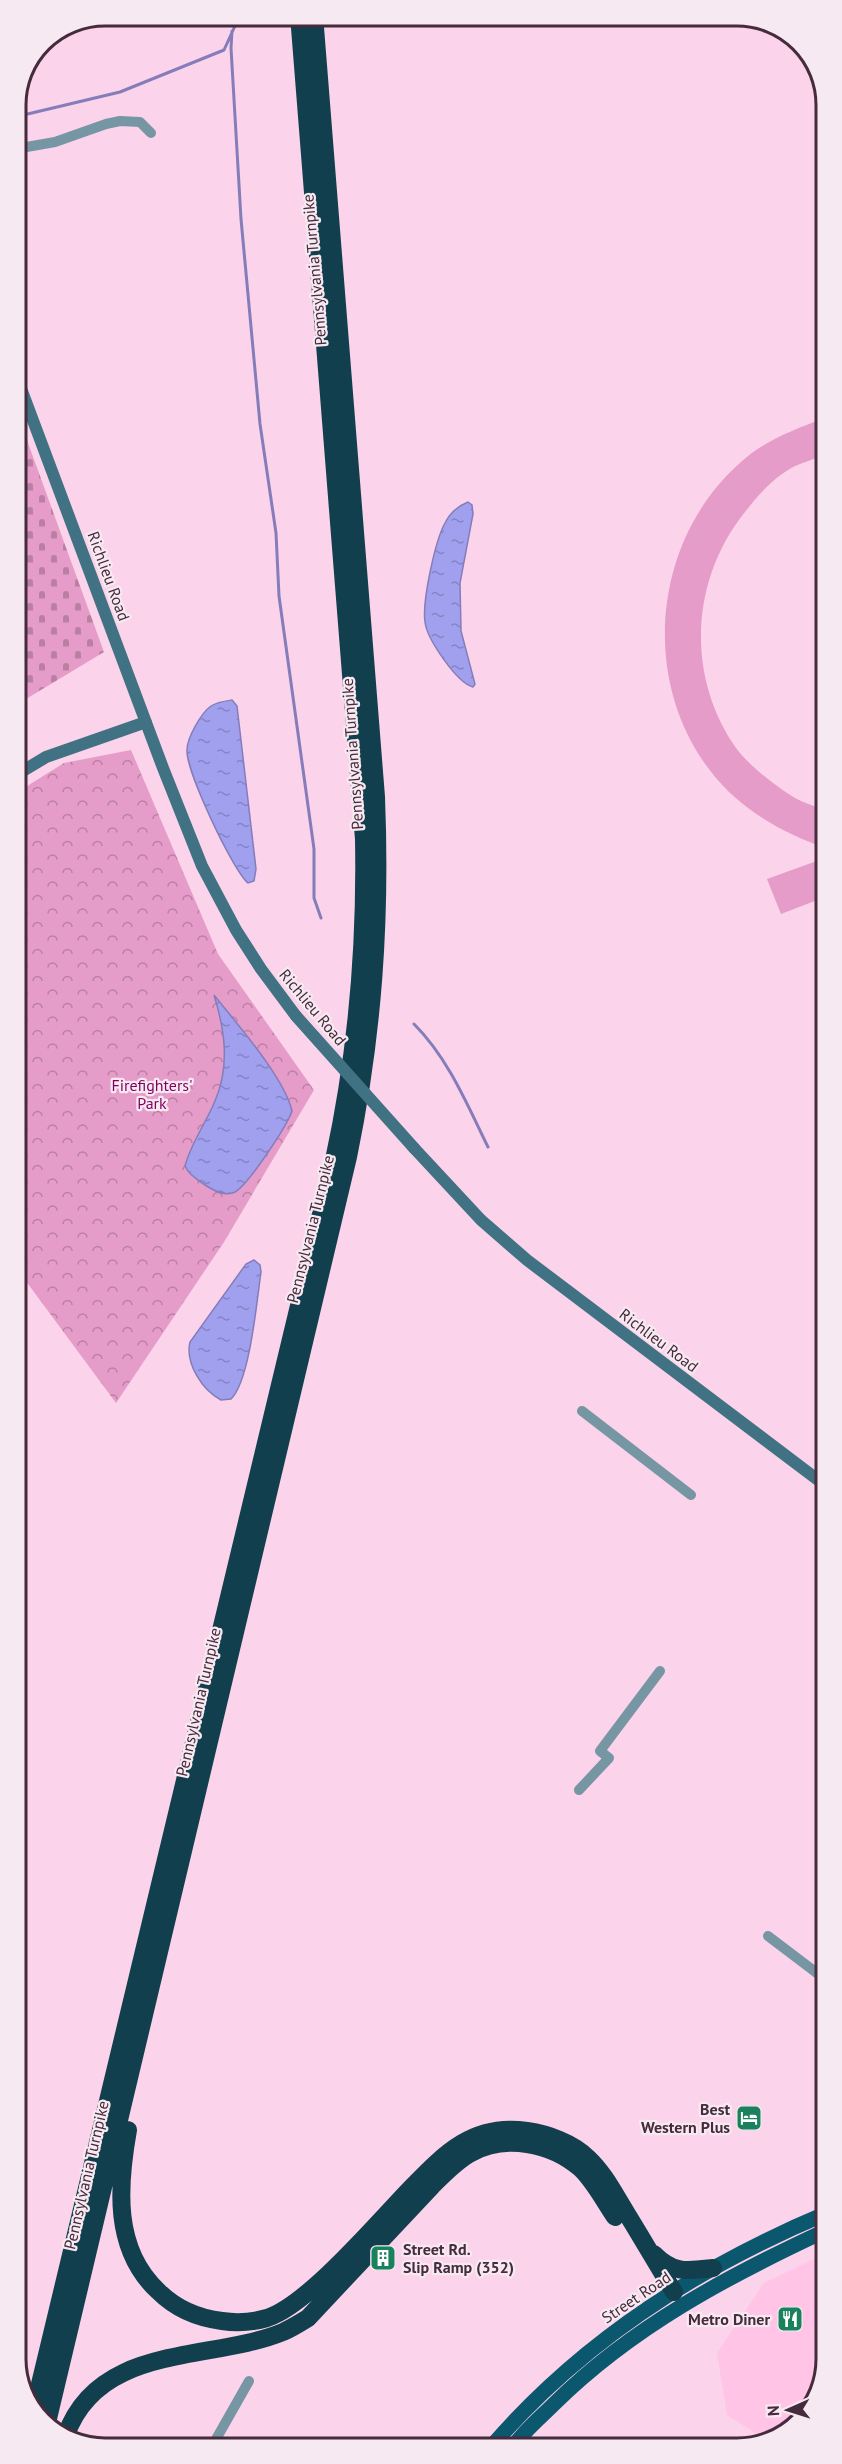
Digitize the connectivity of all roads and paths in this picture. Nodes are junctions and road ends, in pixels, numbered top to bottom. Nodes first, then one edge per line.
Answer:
1 (300, 26) edge
2 (315, 26) edge
3 (151, 133) dead end
4 (26, 148) edge
5 (26, 402) edge
6 (146, 722) junction
7 (26, 769) edge
8 (582, 1411) dead end
9 (816, 1478) edge
10 (690, 1495) dead end
11 (660, 1671) dead end
12 (579, 1790) dead end
13 (768, 1936) dead end
14 (156, 1965) junction
15 (816, 1972) edge
16 (816, 2218) edge
17 (816, 2235) edge
18 (645, 2244) junction
19 (713, 2268) junction
20 (673, 2299) junction
21 (249, 2381) dead end
22 (37, 2398) edge
23 (48, 2415) edge
24 (68, 2429) edge
25 (217, 2438) edge
26 (499, 2438) edge
27 (522, 2438) edge

1 - 22 highway, Pennsylvania Turnpike
2 - 14 highway, Pennsylvania Turnpike
3 - 4 street
5 - 6 main road, Richlieu Road
6 - 7 main road
6 - 9 main road, Richlieu Road, bridge
8 - 10 street
11 - 12 street
13 - 15 street
14 - 18 highway
14 - 23 highway, Pennsylvania Turnpike
16 - 19 main road, Street Road
17 - 20 main road, Street Road
18 - 19 highway
18 - 20 highway
19 - 20 main road, Street Road
20 - 24 highway
20 - 26 main road, Street Road
20 - 27 main road, Street Road
21 - 25 street

